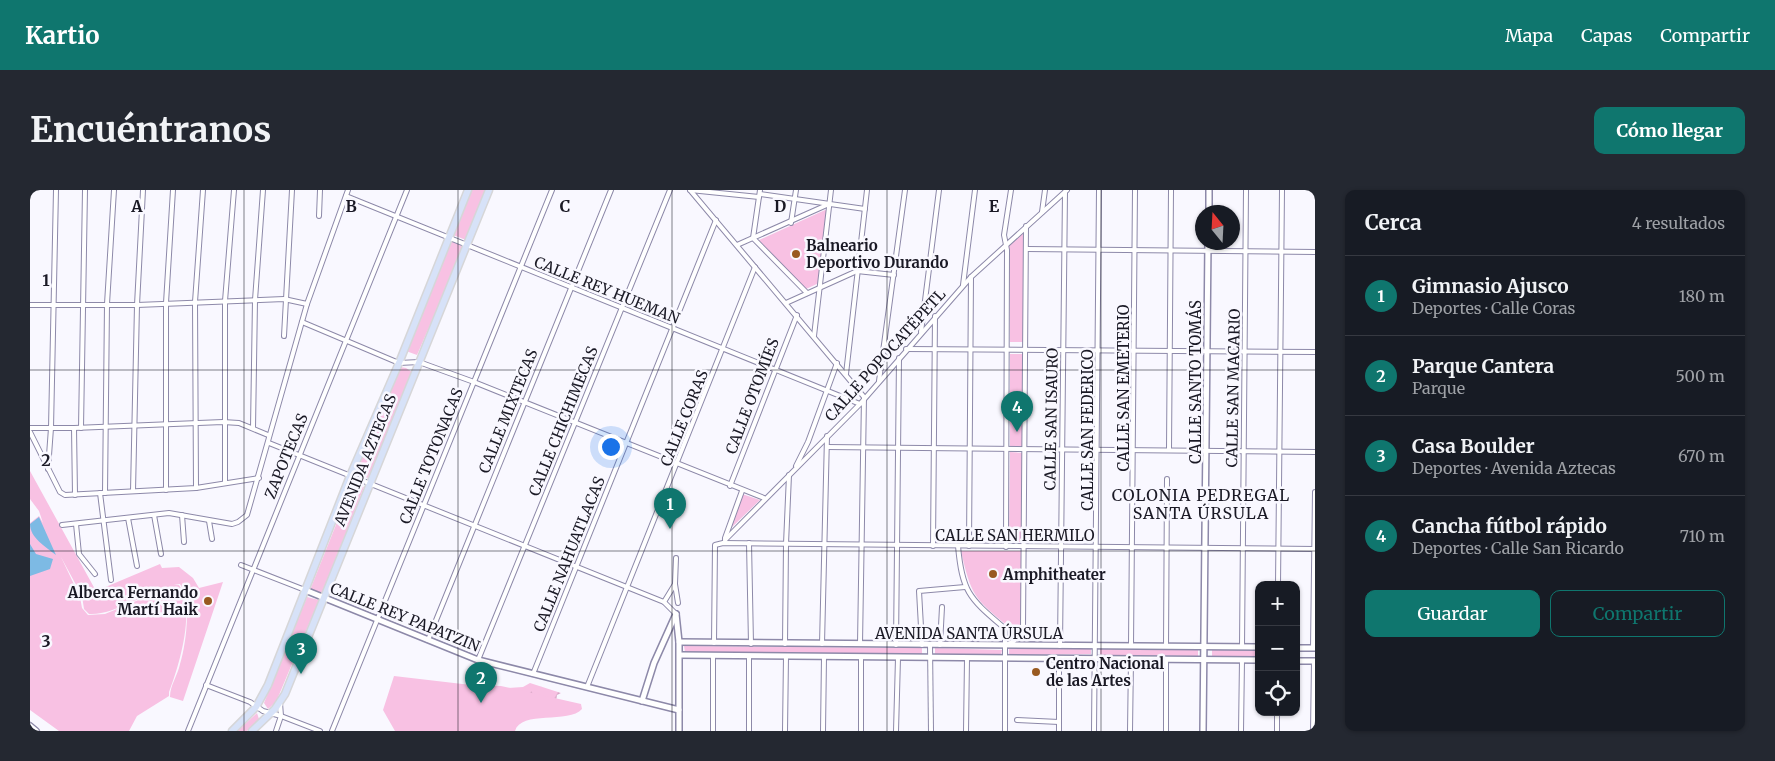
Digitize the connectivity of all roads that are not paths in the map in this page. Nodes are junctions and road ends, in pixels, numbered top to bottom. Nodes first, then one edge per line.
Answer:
1 (56, 190) edge
2 (85, 190) edge
3 (114, 190) edge
4 (143, 190) edge
5 (173, 190) edge
6 (203, 190) edge
7 (234, 190) edge
8 (263, 190) edge
9 (292, 190) edge
10 (320, 190) edge
11 (348, 190) edge
12 (407, 190) edge
13 (468, 190) edge
14 (489, 190) edge
15 (552, 190) edge
16 (611, 190) edge
17 (670, 190) edge
18 (690, 190) edge
19 (796, 190) edge
20 (831, 190) edge
21 (868, 190) edge
22 (905, 190) edge
23 (939, 190) edge
24 (975, 190) edge
25 (1010, 190) edge
26 (1045, 190) edge
27 (1099, 190) edge
28 (1135, 190) edge
29 (1171, 190) edge
30 (1209, 190) edge
31 (1246, 190) edge
32 (1282, 190) edge
33 (1066, 191) edge
34 (760, 194) edge
35 (346, 196) junction
36 (795, 200) junction
37 (829, 204) junction
38 (1209, 205) edge
39 (865, 209) junction
40 (1042, 212) junction
41 (319, 216) dead end
42 (396, 217) junction
43 (716, 220) junction
44 (791, 223) junction
45 (1026, 226) junction
46 (448, 238) junction
47 (753, 238) junction
48 (1006, 244) junction
49 (737, 245) junction
50 (466, 246) junction
51 (1027, 249) junction
52 (1063, 249) junction
53 (1100, 250) junction
54 (1135, 250) junction
55 (1171, 251) junction
56 (1208, 251) junction
57 (1246, 251) junction
58 (1281, 252) junction
59 (1315, 252) edge
60 (521, 267) junction
61 (755, 267) junction
62 (857, 271) junction
63 (894, 275) junction
64 (971, 277) junction
65 (963, 285) junction
66 (820, 287) junction
67 (570, 288) junction
68 (807, 293) junction
69 (284, 299) junction
70 (255, 300) junction
71 (225, 301) junction
72 (195, 302) junction
73 (166, 303) junction
74 (786, 303) junction
75 (54, 304) junction
76 (82, 304) junction
77 (107, 304) junction
78 (308, 304) junction
79 (30, 305) edge
80 (137, 305) junction
81 (621, 308) junction
82 (797, 315) junction
83 (935, 316) junction
84 (302, 322) junction
85 (672, 328) junction
86 (921, 332) junction
87 (284, 336) dead end
88 (814, 336) junction
89 (344, 341) junction
90 (936, 348) junction
91 (1008, 348) junction
92 (724, 349) junction
93 (906, 349) junction
94 (971, 349) junction
95 (1026, 349) junction
96 (1063, 350) junction
97 (1098, 350) junction
98 (1134, 351) junction
99 (1208, 351) junction
100 (1170, 352) junction
101 (1246, 352) junction
102 (1281, 352) junction
103 (1315, 352) edge
104 (898, 358) junction
105 (419, 362) junction
106 (399, 363) junction
107 (837, 363) junction
108 (776, 370) junction
109 (846, 374) junction
110 (879, 381) junction
111 (474, 382) junction
112 (827, 390) junction
113 (864, 397) junction
114 (524, 402) junction
115 (860, 404) junction
116 (195, 422) junction
117 (224, 422) junction
118 (574, 422) junction
119 (164, 424) junction
120 (134, 426) junction
121 (105, 427) junction
122 (30, 428) edge
123 (51, 428) junction
124 (74, 428) junction
125 (81, 428) junction
126 (253, 428) junction
127 (30, 432) edge
128 (268, 435) junction
129 (827, 436) junction
130 (808, 442) junction
131 (269, 443) junction
132 (627, 443) junction
133 (818, 445) junction
134 (863, 446) junction
135 (827, 447) junction
136 (899, 447) junction
137 (934, 447) junction
138 (970, 448) junction
139 (1007, 448) junction
140 (1026, 448) junction
141 (1062, 448) junction
142 (1098, 449) junction
143 (1134, 450) junction
144 (1169, 450) junction
145 (1207, 450) junction
146 (1244, 451) junction
147 (1280, 451) junction
148 (1315, 452) edge
149 (299, 455) junction
150 (678, 464) junction
151 (48, 469) junction
152 (794, 471) junction
153 (789, 474) junction
154 (350, 476) junction
155 (259, 478) junction
156 (1167, 479) dead end
157 (225, 483) junction
158 (369, 484) junction
159 (730, 486) junction
160 (196, 488) junction
161 (166, 490) junction
162 (133, 491) junction
163 (742, 491) junction
164 (1315, 492) edge
165 (103, 493) junction
166 (76, 494) junction
167 (764, 498) junction
168 (423, 506) junction
169 (154, 515) junction
170 (182, 515) junction
171 (128, 518) junction
172 (103, 521) junction
173 (209, 521) junction
174 (76, 524) junction
175 (62, 525) dead end
176 (474, 526) junction
177 (212, 539) dead end
178 (184, 542) dead end
179 (724, 542) junction
180 (749, 543) junction
181 (786, 544) junction
182 (824, 544) junction
183 (862, 545) junction
184 (898, 545) junction
185 (933, 546) junction
186 (958, 546) junction
187 (969, 546) junction
188 (1006, 546) junction
189 (1060, 546) junction
190 (1025, 547) junction
191 (1097, 547) junction
192 (1133, 547) junction
193 (1168, 547) junction
194 (525, 548) junction
195 (1205, 548) junction
196 (1244, 549) junction
197 (1279, 549) junction
198 (1315, 549) edge
199 (162, 554) dead end
200 (676, 558) dead end
201 (137, 566) dead end
202 (241, 566) dead end
203 (574, 567) junction
204 (252, 570) junction
205 (95, 574) dead end
206 (111, 580) dead end
207 (1278, 581) edge
208 (676, 584) junction
209 (965, 587) junction
210 (628, 589) junction
211 (306, 590) junction
212 (324, 598) junction
213 (664, 602) junction
214 (678, 603) dead end
215 (942, 607) dead end
216 (676, 614) junction
217 (377, 620) junction
218 (428, 640) junction
219 (679, 642) junction
220 (714, 643) junction
221 (751, 644) junction
222 (785, 644) junction
223 (822, 644) junction
224 (896, 644) junction
225 (860, 645) junction
226 (922, 645) junction
227 (930, 645) junction
228 (940, 645) junction
229 (1005, 646) junction
230 (1060, 646) junction
231 (1095, 646) junction
232 (1131, 646) junction
233 (1166, 646) junction
234 (1204, 647) junction
235 (1242, 647) junction
236 (1255, 647) edge
237 (1300, 648) edge
238 (1314, 648) edge
239 (680, 655) junction
240 (713, 655) junction
241 (749, 656) junction
242 (786, 656) junction
243 (824, 657) junction
244 (861, 657) junction
245 (898, 658) junction
246 (931, 658) junction
247 (1005, 658) junction
248 (1059, 658) junction
249 (1095, 658) junction
250 (967, 659) junction
251 (1131, 659) junction
252 (1204, 659) junction
253 (478, 660) junction
254 (1166, 660) junction
255 (1242, 660) junction
256 (1255, 660) edge
257 (1300, 660) edge
258 (1314, 661) edge
259 (533, 674) junction
260 (206, 685) junction
261 (587, 687) junction
262 (642, 701) junction
263 (280, 703) junction
264 (256, 707) junction
265 (679, 710) junction
266 (270, 714) junction
267 (281, 716) junction
268 (1277, 716) edge
269 (1017, 720) dead end
270 (1059, 722) junction
271 (30, 726) edge
272 (36, 731) edge
273 (188, 731) edge
274 (232, 731) edge
275 (252, 731) edge
276 (276, 731) edge
277 (320, 731) edge
278 (332, 731) edge
279 (679, 731) edge
280 (713, 731) edge
281 (749, 731) edge
282 (785, 731) edge
283 (823, 731) edge
284 (861, 731) edge
285 (896, 731) edge
286 (931, 731) edge
287 (966, 731) edge
288 (1005, 731) edge
289 (1059, 731) edge
290 (1094, 731) edge
291 (1130, 731) edge
292 (1166, 731) edge
293 (1203, 731) edge
294 (1241, 731) edge
295 (1276, 731) edge
296 (1312, 731) edge

1 - 75 street
2 - 76 street
3 - 77 street
4 - 80 street
5 - 73 street
6 - 72 street
7 - 71 street
8 - 70 street
9 - 69 street
10 - 41 street
11 - 35 street
12 - 42 street, ZAPOTECAS
13 - 46 main road, AVENIDA AZTECAS
14 - 50 main road, AVENIDA AZTECAS
15 - 60 street, CALLE TOTONACAS
16 - 67 street, CALLE MIXTECAS
17 - 81 street, CALLE CHICHIMECAS
18 - 34 street
18 - 43 street
19 - 36 street
20 - 37 street
21 - 39 street
22 - 63 street
23 - 86 street
24 - 65 street
25 - 48 street
26 - 40 street
27 - 53 street, CALLE SAN FEDERICO
28 - 54 street, CALLE SAN EMETERIO
29 - 55 street
30 - 38 street
31 - 57 street, CALLE SAN MACARIO
32 - 58 street
33 - 40 street, CALLE POPOCATÉPETL
33 - 52 street, CALLE SAN ISAURO
34 - 36 street
34 - 47 street
35 - 42 street, CALLE REY HUEMAN
35 - 78 street
36 - 37 street
36 - 44 street
37 - 39 street
37 - 44 street
37 - 66 street
39 - 62 street
40 - 45 street, CALLE POPOCATÉPETL
42 - 46 street, CALLE REY HUEMAN
42 - 89 street, ZAPOTECAS
43 - 49 street
43 - 85 street, CALLE NAHUATLACAS
44 - 47 street
45 - 48 street, CALLE POPOCATÉPETL
45 - 51 street
46 - 50 street, CALLE REY HUEMAN
46 - 106 main road, AVENIDA AZTECAS
47 - 49 street
47 - 68 street
48 - 64 street, CALLE POPOCATÉPETL
48 - 91 street
49 - 61 street
50 - 60 street, CALLE REY HUEMAN
50 - 105 main road, AVENIDA AZTECAS
51 - 52 street
51 - 95 street
52 - 53 street
52 - 96 street, CALLE SAN ISAURO
53 - 54 street
53 - 97 street, CALLE SAN FEDERICO
54 - 55 street
54 - 98 street, CALLE SAN EMETERIO
55 - 56 street
55 - 100 street
56 - 57 street
56 - 99 street, CALLE SANTO TOMÁS
57 - 58 street
57 - 101 street, CALLE SAN MACARIO
58 - 59 street
58 - 102 street
60 - 67 street, CALLE REY HUEMAN
60 - 111 street, CALLE TOTONACAS
61 - 74 street
61 - 92 street, CALLE CORAS
62 - 63 street
62 - 66 street
62 - 109 street
63 - 110 street
64 - 65 street, CALLE POPOCATÉPETL
64 - 94 street
65 - 83 street, CALLE POPOCATÉPETL
66 - 68 street
66 - 88 street
67 - 81 street, CALLE REY HUEMAN
67 - 114 street, CALLE MIXTECAS
68 - 74 street
69 - 70 street
69 - 78 street
69 - 87 street
70 - 71 street
70 - 126 street
71 - 72 street
71 - 117 street
72 - 73 street
72 - 116 street
73 - 80 street
73 - 119 street
74 - 82 street
75 - 76 street
75 - 79 street
75 - 123 street
76 - 77 street
76 - 125 street
77 - 80 street
77 - 121 street
78 - 84 street
80 - 120 street
81 - 85 street, CALLE REY HUEMAN
81 - 118 street, CALLE CHICHIMECAS
82 - 88 street
82 - 108 street, CALLE OTOMÍES
83 - 86 street, CALLE POPOCATÉPETL
83 - 90 street
84 - 89 street
84 - 128 street
85 - 92 street, CALLE REY HUEMAN
85 - 132 street, CALLE NAHUATLACAS
86 - 93 street, CALLE POPOCATÉPETL
88 - 107 street
89 - 106 street
89 - 149 street, ZAPOTECAS
90 - 93 street
90 - 94 street
90 - 137 street
91 - 94 street
91 - 95 street
91 - 139 street
92 - 108 street, CALLE REY HUEMAN
92 - 150 street, CALLE CORAS
93 - 104 street, CALLE POPOCATÉPETL
94 - 138 street
95 - 96 street
95 - 140 street
96 - 97 street
96 - 141 street, CALLE SAN ISAURO
97 - 98 street
97 - 142 street, CALLE SAN FEDERICO
98 - 100 street
98 - 143 street, CALLE SAN EMETERIO
99 - 100 street
99 - 101 street
99 - 145 street, CALLE SANTO TOMÁS
100 - 144 street
101 - 102 street
101 - 146 street, CALLE SAN MACARIO
102 - 103 street
102 - 147 street
104 - 110 street, CALLE POPOCATÉPETL
104 - 136 street
105 - 106 street
105 - 111 street
105 - 158 main road, AVENIDA AZTECAS
106 - 154 main road, AVENIDA AZTECAS
107 - 109 street
107 - 112 street
108 - 112 street, CALLE REY HUEMAN
108 - 159 street, CALLE OTOMÍES
109 - 113 street
110 - 113 street, CALLE POPOCATÉPETL
111 - 114 street
111 - 168 street, CALLE TOTONACAS
112 - 115 street, CALLE REY HUEMAN
112 - 130 street
113 - 115 street, CALLE POPOCATÉPETL
113 - 134 street
114 - 118 street
114 - 176 street, CALLE MIXTECAS
115 - 129 street, CALLE POPOCATÉPETL
116 - 117 street
116 - 119 street
116 - 160 street
117 - 126 street
117 - 157 street
118 - 132 street
118 - 194 street, CALLE CHICHIMECAS
119 - 120 street
119 - 161 street
120 - 121 street
120 - 162 street
121 - 125 street
121 - 165 street
122 - 123 street
123 - 124 street
123 - 151 street
124 - 125 street
124 - 166 street
126 - 128 street
127 - 151 street
128 - 131 street
129 - 133 street, CALLE POPOCATÉPETL
129 - 135 street
130 - 133 street
130 - 152 street
131 - 149 street
131 - 155 street
132 - 150 street
132 - 203 street, CALLE NAHUATLACAS
133 - 152 street, CALLE POPOCATÉPETL
134 - 135 street
134 - 136 street
134 - 183 street
135 - 182 street
136 - 137 street
136 - 184 street
137 - 138 street
137 - 185 street
138 - 139 street
138 - 187 street
139 - 140 street
139 - 188 street
140 - 141 street
140 - 190 street
141 - 142 street
141 - 189 street, CALLE SAN ISAURO
142 - 143 street
142 - 191 street, CALLE SAN FEDERICO
143 - 144 street
143 - 192 street, CALLE SAN EMETERIO
144 - 145 street
145 - 146 street
145 - 195 street, CALLE SANTO TOMÁS
146 - 147 street
146 - 196 street, CALLE SAN MACARIO
147 - 148 street
147 - 197 street
149 - 154 street
149 - 204 street, ZAPOTECAS
150 - 159 street
150 - 210 street, CALLE CORAS
151 - 166 street
152 - 153 street, CALLE POPOCATÉPETL
153 - 167 street, CALLE POPOCATÉPETL
153 - 181 street
154 - 158 street
154 - 211 main road, AVENIDA AZTECAS
155 - 157 street
155 - 173 street
156 - 193 street
157 - 160 street
158 - 168 street
158 - 212 main road, AVENIDA AZTECAS
159 - 163 street
160 - 161 street
161 - 162 street
162 - 165 street
163 - 167 street
163 - 179 street
164 - 198 street
165 - 166 street
165 - 172 street
167 - 179 street, CALLE POPOCATÉPETL
168 - 176 street
168 - 217 street, CALLE TOTONACAS
169 - 170 street
169 - 171 street
169 - 199 street
170 - 173 street
170 - 178 street
171 - 172 street
171 - 201 street
172 - 174 street
172 - 206 street
173 - 177 street
174 - 175 street
174 - 205 street
176 - 194 street
176 - 218 street, CALLE MIXTECAS
179 - 180 street, CALLE SAN HERMILO
179 - 220 street, CALLE SAN HERMILO
180 - 181 street, CALLE SAN HERMILO
180 - 221 street
181 - 182 street, CALLE SAN HERMILO
181 - 222 street
182 - 183 street, CALLE SAN HERMILO
182 - 223 street
183 - 184 street, CALLE SAN HERMILO
183 - 225 street
184 - 185 street, CALLE SAN HERMILO
184 - 224 street
185 - 186 street, CALLE SAN HERMILO
186 - 187 street, CALLE SAN HERMILO
186 - 209 street
187 - 188 street, CALLE SAN HERMILO
188 - 190 street, CALLE SAN HERMILO
189 - 190 street, CALLE SAN HERMILO
189 - 191 street, CALLE SAN HERMILO
189 - 230 street, CALLE SAN ISAURO
190 - 229 street
191 - 192 street, CALLE SAN HERMILO
191 - 231 street, CALLE SAN FEDERICO
192 - 193 street, CALLE SAN HERMILO
192 - 232 street, CALLE SAN EMETERIO
193 - 195 street, CALLE SAN HERMILO
193 - 233 street
194 - 203 street
194 - 253 street, CALLE CHICHIMECAS
195 - 196 street, CALLE SAN HERMILO
195 - 234 street, CALLE SANTO TOMÁS
196 - 197 street, CALLE SAN HERMILO
196 - 235 street, CALLE SAN MACARIO
197 - 198 street, CALLE SAN HERMILO
197 - 207 street
198 - 238 street
200 - 208 street
202 - 204 street, CALLE REY PAPATZIN
203 - 210 street
203 - 259 street, CALLE NAHUATLACAS
204 - 211 street, CALLE REY PAPATZIN
204 - 260 street, ZAPOTECAS
208 - 213 street
208 - 214 street
209 - 226 street
209 - 229 street
210 - 213 street
210 - 261 street, CALLE CORAS
211 - 212 street, CALLE REY PAPATZIN
211 - 264 main road, AVENIDA AZTECAS
212 - 217 street, CALLE REY PAPATZIN
212 - 263 main road, AVENIDA AZTECAS
213 - 216 street
215 - 228 street
216 - 219 street
216 - 262 street
217 - 218 street, CALLE REY PAPATZIN
217 - 278 street, CALLE TOTONACAS
218 - 253 street, CALLE REY PAPATZIN
219 - 220 street, AVENIDA SANTA ÚRSULA
219 - 239 street
220 - 221 street, AVENIDA SANTA ÚRSULA
221 - 222 street, AVENIDA SANTA ÚRSULA
222 - 223 street, AVENIDA SANTA ÚRSULA
223 - 225 street, AVENIDA SANTA ÚRSULA
224 - 225 street, AVENIDA SANTA ÚRSULA
224 - 226 street, AVENIDA SANTA ÚRSULA
226 - 227 street, AVENIDA SANTA ÚRSULA
227 - 228 street, AVENIDA SANTA ÚRSULA
227 - 246 street
228 - 229 street, AVENIDA SANTA ÚRSULA
229 - 230 street, AVENIDA SANTA ÚRSULA
229 - 247 street
230 - 231 street, AVENIDA SANTA ÚRSULA
231 - 232 street, AVENIDA SANTA ÚRSULA
231 - 249 street, CALLE SAN FEDERICO
232 - 233 street, AVENIDA SANTA ÚRSULA
233 - 234 street, AVENIDA SANTA ÚRSULA
234 - 235 street, AVENIDA SANTA ÚRSULA
234 - 252 street, CALLE SANTO TOMÁS
235 - 236 street, AVENIDA SANTA ÚRSULA
237 - 238 street
239 - 240 street, AVENIDA SANTA ÚRSULA
239 - 265 street
240 - 241 street, AVENIDA SANTA ÚRSULA
240 - 280 street
241 - 242 street, AVENIDA SANTA ÚRSULA
241 - 281 street
242 - 243 street, AVENIDA SANTA ÚRSULA
242 - 282 street
243 - 244 street, AVENIDA SANTA ÚRSULA
243 - 283 street
244 - 245 street, AVENIDA SANTA ÚRSULA
244 - 284 street
245 - 246 street, AVENIDA SANTA ÚRSULA
245 - 285 street
246 - 250 street, AVENIDA SANTA ÚRSULA
246 - 286 street
247 - 248 street, AVENIDA SANTA ÚRSULA
247 - 250 street, AVENIDA SANTA ÚRSULA
247 - 288 street
248 - 249 street, AVENIDA SANTA ÚRSULA
248 - 270 street
249 - 251 street, AVENIDA SANTA ÚRSULA
249 - 290 street, CALLE SAN FEDERICO
250 - 287 street
251 - 254 street, AVENIDA SANTA ÚRSULA
251 - 291 street
252 - 254 street, AVENIDA SANTA ÚRSULA
252 - 255 street, AVENIDA SANTA ÚRSULA
252 - 293 street, CALLE SANTO TOMÁS
253 - 259 street, CALLE REY PAPATZIN
254 - 292 street
255 - 256 street, AVENIDA SANTA ÚRSULA
255 - 294 street
257 - 258 street
258 - 296 street
259 - 261 street, CALLE REY PAPATZIN
260 - 264 street
260 - 273 street, ZAPOTECAS
261 - 262 street, CALLE REY PAPATZIN
262 - 265 street, CALLE REY PAPATZIN
263 - 266 main road, AVENIDA AZTECAS
263 - 267 street
264 - 266 street
264 - 274 main road, AVENIDA AZTECAS
265 - 279 street
266 - 267 street
266 - 275 main road, AVENIDA AZTECAS
267 - 276 street
267 - 277 street
268 - 295 street
269 - 270 street
270 - 289 street
271 - 272 main road

